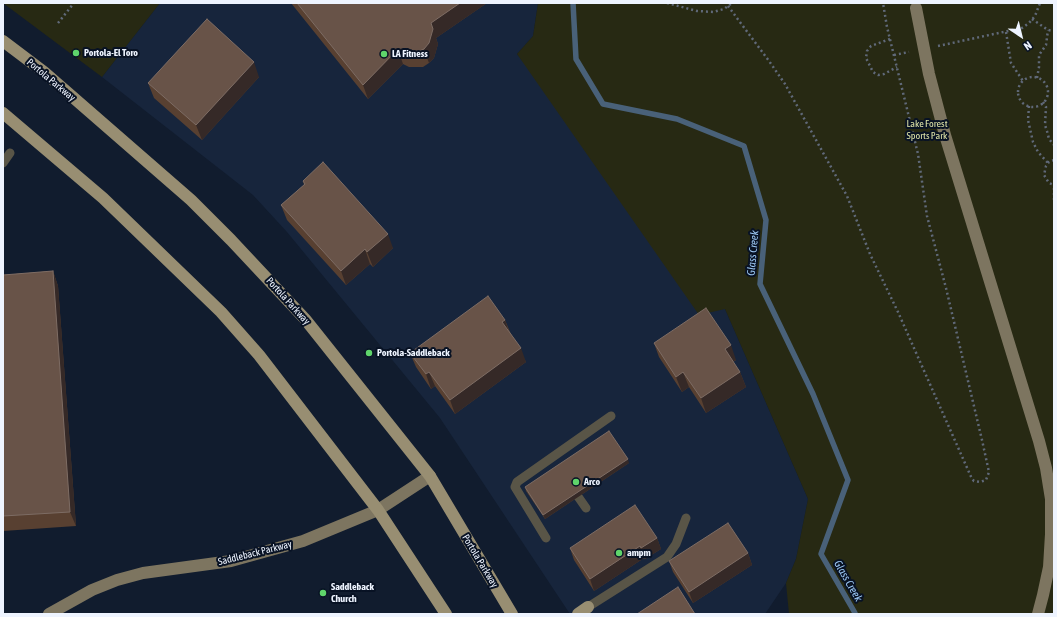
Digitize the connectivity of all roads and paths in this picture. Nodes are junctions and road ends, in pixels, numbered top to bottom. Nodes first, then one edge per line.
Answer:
1 (74, 3) edge
2 (667, 3) edge
3 (732, 3) edge
4 (883, 3) edge
5 (1040, 3) edge
6 (728, 6) junction
7 (916, 8) dead end
8 (1032, 19) junction
9 (58, 23) dead end
10 (1048, 30) junction
11 (1054, 31) edge
12 (1006, 32) junction
13 (986, 36) dead end
14 (890, 39) junction
15 (3, 41) edge
16 (897, 67) junction
17 (1037, 78) junction
18 (1023, 81) junction
19 (1043, 102) junction
20 (1029, 106) junction
21 (3, 113) edge
22 (1054, 145) edge
23 (10, 153) dead end
24 (1054, 160) edge
25 (3, 163) edge
26 (1048, 164) junction
27 (1054, 187) edge
28 (1054, 203) edge
29 (611, 416) dead end
30 (430, 476) junction
31 (568, 482) edge
32 (586, 508) dead end
33 (378, 510) junction
34 (686, 518) dead end
35 (546, 538) dead end
36 (583, 611) edge
37 (49, 614) edge
38 (446, 614) edge
39 (512, 614) edge
40 (1038, 614) edge

1 - 9 path
2 - 6 path
3 - 6 path
4 - 14 path
5 - 8 path
6 - 16 path
7 - 40 street
8 - 10 path
8 - 12 path
10 - 11 path
10 - 17 path
12 - 13 path
12 - 18 path
14 - 16 path
14 - 16 path
15 - 30 main road, Portola Parkway
17 - 18 path
17 - 19 path
18 - 20 path
19 - 20 path
19 - 22 path
20 - 26 path
21 - 33 main road
23 - 25 lane
24 - 26 path
26 - 27 path
27 - 28 path
29 - 35 lane
30 - 33 street, Saddleback Parkway
30 - 39 main road, Portola Parkway
31 - 32 lane
33 - 37 street, Saddleback Parkway
33 - 38 main road
34 - 36 lane

